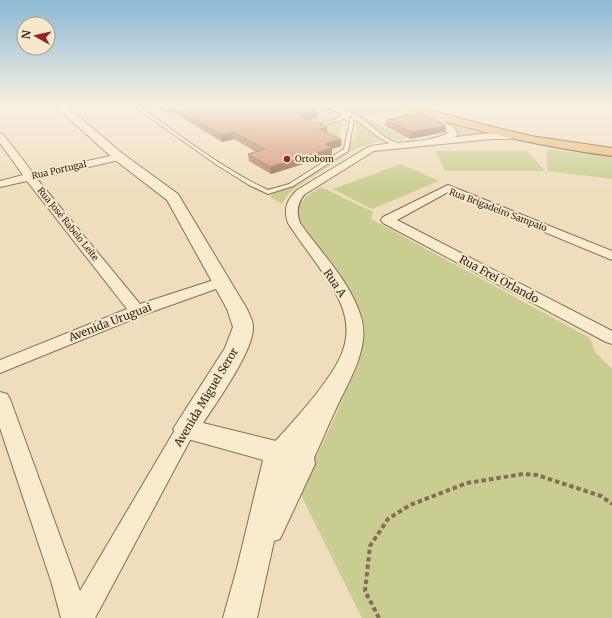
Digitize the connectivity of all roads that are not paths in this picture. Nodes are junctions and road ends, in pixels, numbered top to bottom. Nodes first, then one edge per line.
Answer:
1 (92, 134) edge
2 (176, 134) edge
3 (349, 134) edge
4 (376, 134) edge
5 (453, 134) edge
6 (502, 134) edge
7 (524, 134) edge
8 (0, 136) edge
9 (510, 136) junction
10 (437, 141) junction
11 (399, 145) junction
12 (612, 147) edge
13 (612, 152) edge
14 (119, 157) junction
15 (30, 177) junction
16 (0, 184) edge
17 (387, 220) joint
18 (612, 256) edge
19 (222, 282) junction
20 (137, 311) junction
21 (611, 336) edge
22 (0, 367) edge
23 (0, 399) edge
24 (186, 429) junction
25 (287, 459) junction
26 (75, 618) edge
27 (80, 618) edge
28 (240, 618) edge

1 - 14 street, Avenida Miguel Seror
2 - 3 lane
4 - 11 lane
5 - 10 street
6 - 9 highway
7 - 12 highway
8 - 15 street, Rua José Rabelo Leite
9 - 10 street
9 - 13 highway
10 - 11 street
11 - 25 street, Rua A
14 - 15 street, Rua Portugal
14 - 19 street, Avenida Miguel Seror
15 - 16 street, Rua Portugal
15 - 20 street, Rua José Rabelo Leite
17 - 18 street, Rua Brigadeiro Sampaio
17 - 21 street, Rua Frei Orlando
19 - 20 street, Avenida Uruguai
19 - 24 street, Avenida Miguel Seror
20 - 22 street, Avenida Uruguai
23 - 26 street
24 - 25 street
24 - 27 street, Avenida Miguel Seror
25 - 28 street, Rua A

